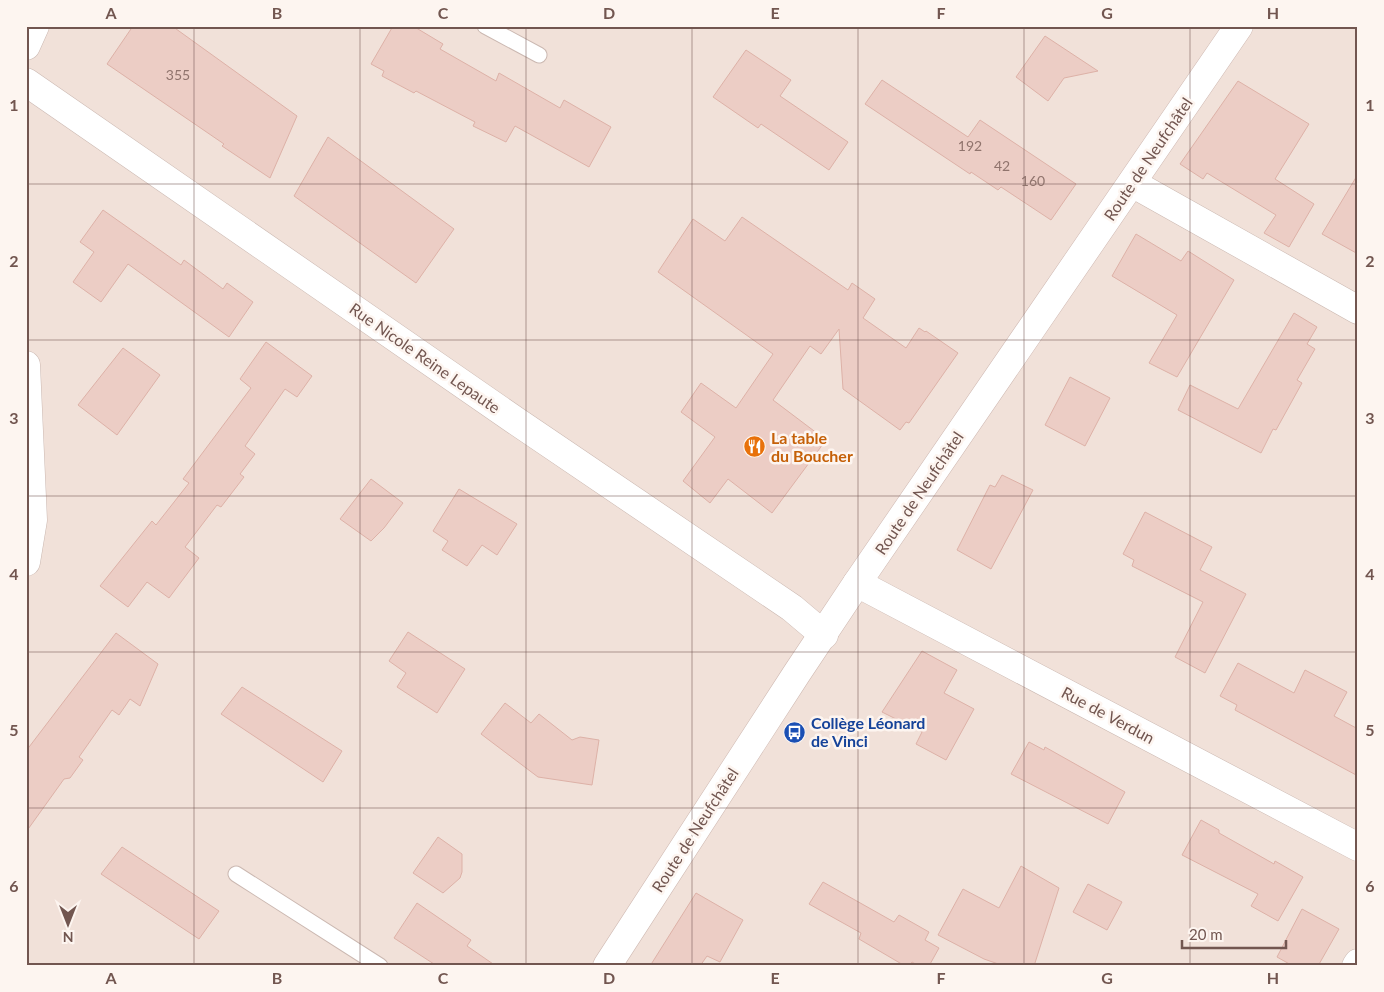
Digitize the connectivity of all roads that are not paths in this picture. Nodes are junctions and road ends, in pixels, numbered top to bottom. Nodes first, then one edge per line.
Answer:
1 (35, 26) edge
2 (485, 26) edge
3 (1239, 26) edge
4 (26, 46) edge
5 (539, 55) dead end
6 (26, 82) edge
7 (1132, 183) junction
8 (1358, 310) edge
9 (26, 365) edge
10 (30, 520) edge
11 (26, 562) edge
12 (857, 583) junction
13 (824, 635) junction
14 (1358, 847) edge
15 (236, 874) dead end
16 (380, 966) edge
17 (607, 966) edge

1 - 4 street
2 - 5 lane
3 - 7 street, Route de Neufchâtel
6 - 13 street, Rue Nicole Reine Lepaute
7 - 8 street
7 - 12 street, Route de Neufchâtel
9 - 10 street
10 - 11 street
12 - 13 street, Route de Neufchâtel
12 - 14 street, Rue de Verdun
13 - 17 street, Route de Neufchâtel
15 - 16 lane

